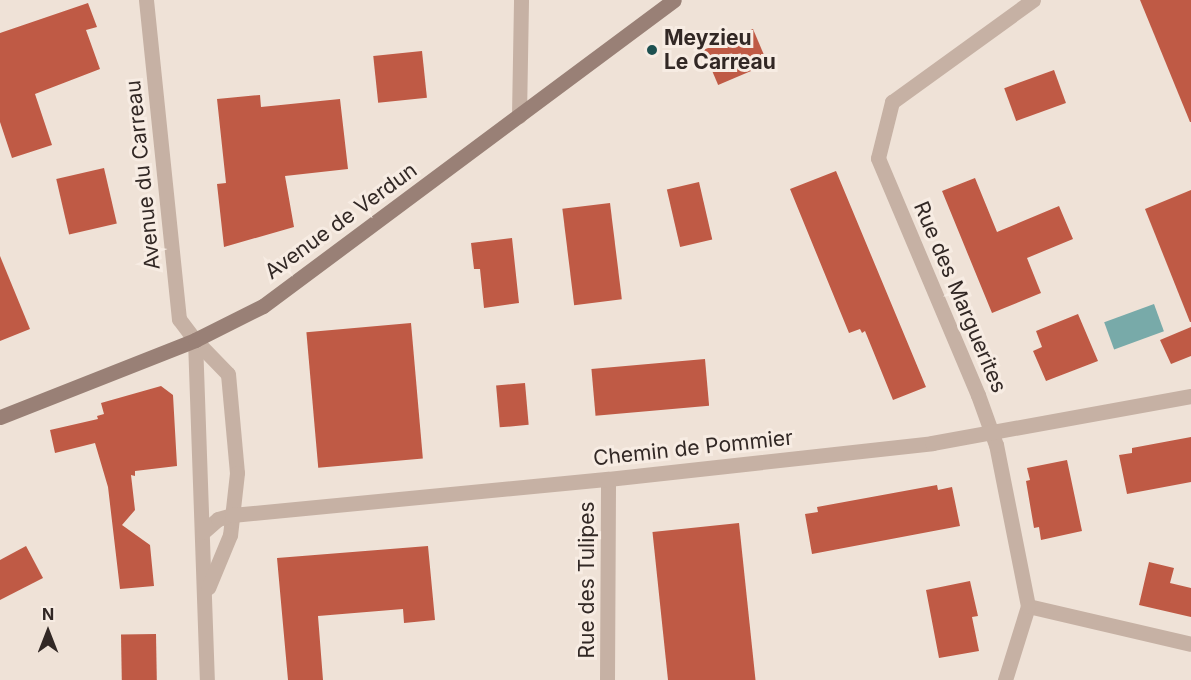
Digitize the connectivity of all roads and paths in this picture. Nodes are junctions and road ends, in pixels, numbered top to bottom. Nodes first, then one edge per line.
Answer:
1 (146, 0) edge
2 (521, 0) edge
3 (674, 0) edge
4 (1033, 0) edge
5 (519, 116) junction
6 (195, 340) junction
7 (1191, 396) edge
8 (0, 417) edge
9 (992, 433) junction
10 (608, 480) junction
11 (232, 515) junction
12 (203, 532) junction
13 (206, 594) junction
14 (1028, 606) junction
15 (1191, 644) edge
16 (207, 680) edge
17 (607, 680) edge
18 (1005, 680) edge

1 - 6 street, Avenue du Carreau
2 - 5 street
3 - 5 main road, Avenue de Verdun
4 - 9 street, Rue des Marguerites
5 - 6 main road, Avenue de Verdun
6 - 8 main road, Avenue de Verdun
6 - 11 street, Avenue du Carreau
6 - 12 street, Avenue du Carreau
7 - 9 street, Chemin de Pommier
9 - 10 street, Chemin de Pommier
9 - 14 street, Rue des Marguerites
10 - 11 street, Chemin de Pommier
10 - 17 street, Rue des Tulipes
11 - 12 street, Chemin de Pommier
11 - 13 street, Avenue du Carreau
12 - 13 street, Avenue du Carreau
13 - 16 street, Avenue du Carreau
14 - 15 street
14 - 18 street, Rue des Marguerites

